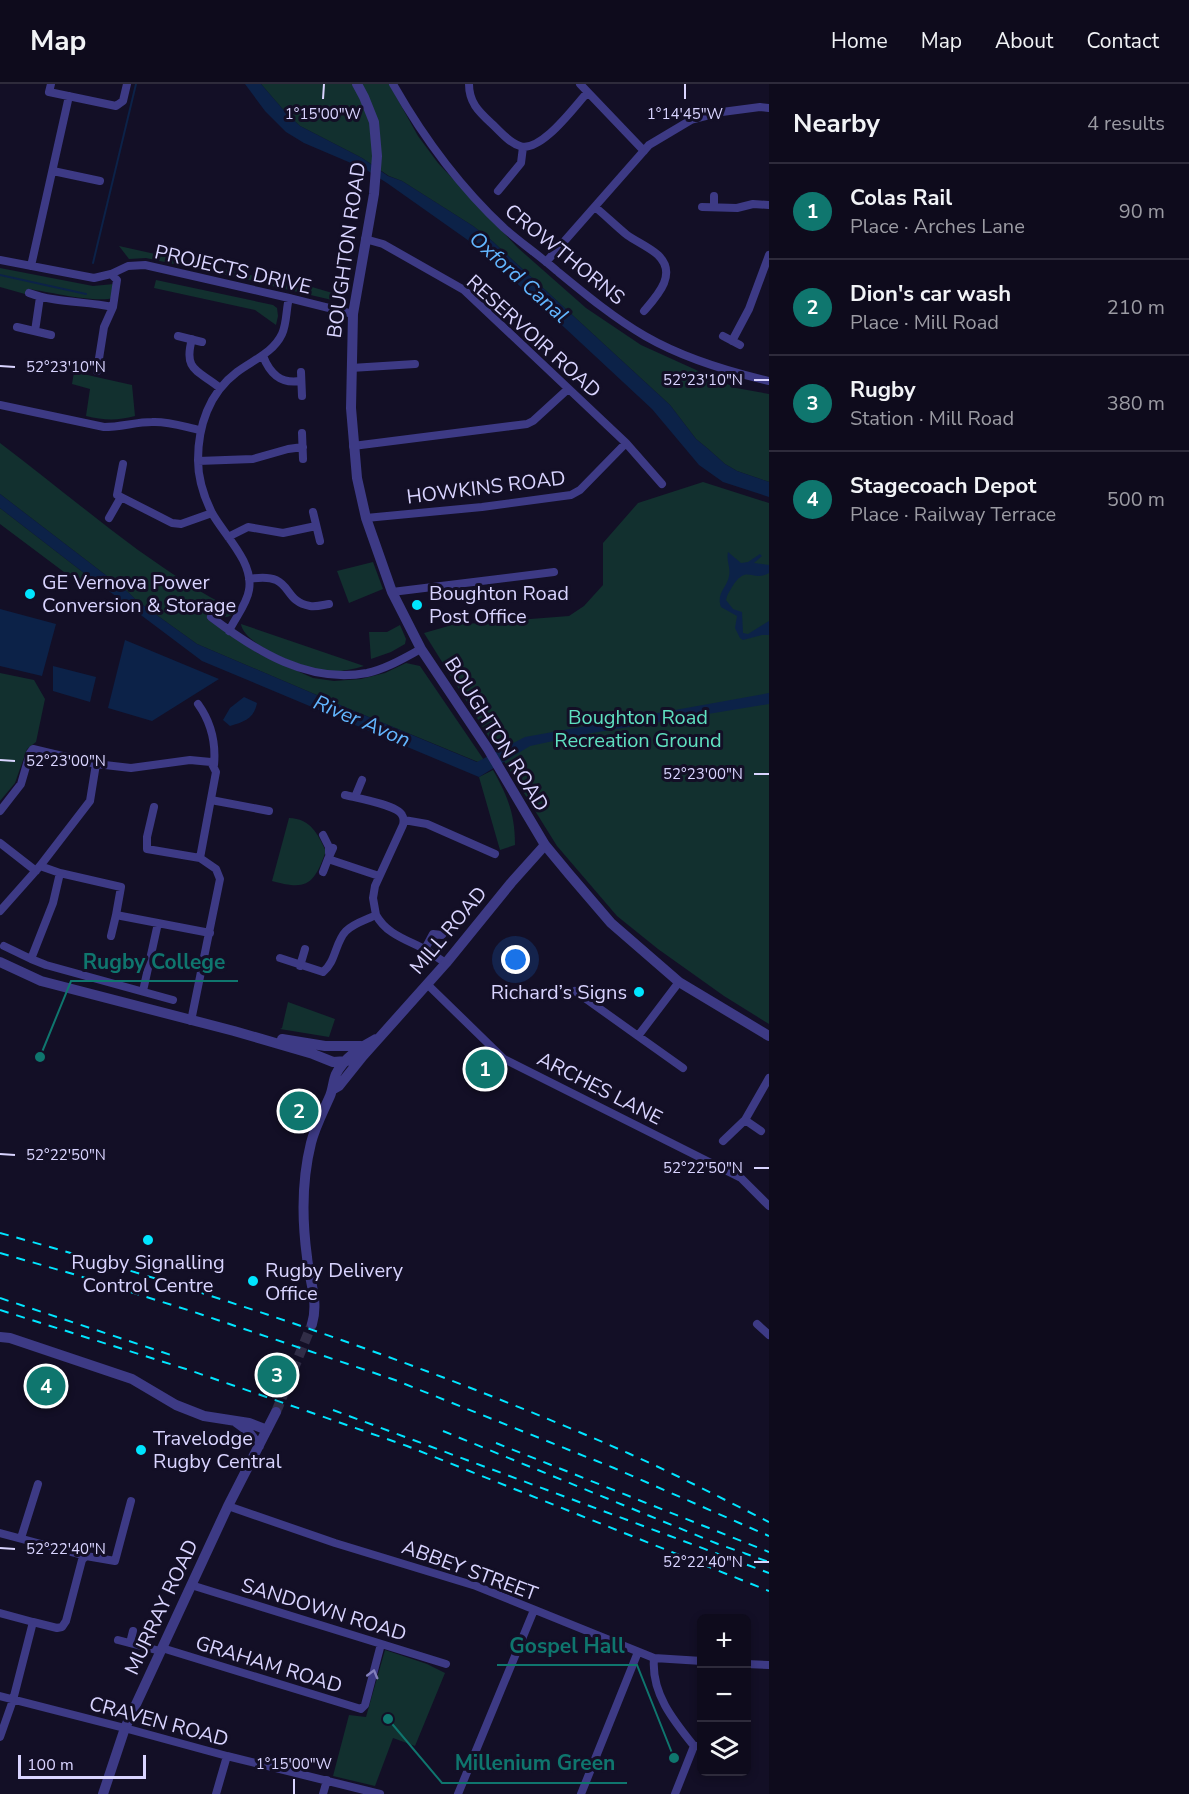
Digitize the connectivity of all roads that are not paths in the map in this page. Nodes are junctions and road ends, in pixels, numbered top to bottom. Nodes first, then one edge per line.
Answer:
1 (127, 84) edge
2 (357, 84) edge
3 (393, 84) edge
4 (469, 84) edge
5 (580, 84) edge
6 (50, 88) edge
7 (587, 93) junction
8 (69, 96) junction
9 (769, 108) edge
10 (523, 147) junction
11 (644, 151) junction
12 (53, 171) junction
13 (100, 181) dead end
14 (498, 191) dead end
15 (714, 196) dead end
16 (769, 205) edge
17 (595, 207) junction
18 (702, 207) dead end
19 (714, 207) junction
20 (365, 239) junction
21 (769, 255) edge
22 (0, 260) edge
23 (546, 262) junction
24 (31, 266) junction
25 (111, 274) junction
26 (28, 293) dead end
27 (40, 297) junction
28 (643, 297) dead end
29 (289, 298) junction
30 (651, 303) junction
31 (113, 307) junction
32 (644, 311) dead end
33 (353, 314) junction
34 (17, 327) dead end
35 (35, 331) junction
36 (51, 335) dead end
37 (178, 336) dead end
38 (723, 336) dead end
39 (192, 339) junction
40 (202, 342) dead end
41 (263, 356) junction
42 (415, 364) dead end
43 (351, 368) junction
44 (97, 371) dead end
45 (769, 381) edge
46 (220, 388) junction
47 (568, 388) junction
48 (302, 396) dead end
49 (0, 405) edge
50 (200, 430) junction
51 (302, 433) dead end
52 (626, 443) junction
53 (353, 446) junction
54 (303, 447) junction
55 (303, 459) dead end
56 (198, 461) junction
57 (123, 464) dead end
58 (662, 484) dead end
59 (121, 497) junction
60 (313, 512) dead end
61 (212, 513) junction
62 (109, 518) dead end
63 (366, 518) junction
64 (316, 526) junction
65 (228, 537) junction
66 (320, 541) dead end
67 (554, 572) dead end
68 (249, 579) junction
69 (392, 592) junction
70 (329, 604) dead end
71 (211, 617) dead end
72 (229, 631) junction
73 (421, 649) junction
74 (198, 704) dead end
75 (96, 764) junction
76 (214, 765) junction
77 (362, 780) dead end
78 (211, 800) junction
79 (154, 807) dead end
80 (0, 811) edge
81 (269, 811) dead end
82 (404, 820) junction
83 (323, 836) dead end
84 (0, 843) edge
85 (545, 845) junction
86 (333, 848) dead end
87 (495, 854) dead end
88 (200, 858) junction
89 (328, 858) junction
90 (38, 868) junction
91 (323, 872) dead end
92 (60, 873) junction
93 (379, 876) junction
94 (0, 911) edge
95 (116, 915) junction
96 (376, 915) junction
97 (158, 923) junction
98 (449, 926) dead end
99 (210, 933) junction
100 (111, 936) dead end
101 (4, 946) dead end
102 (304, 949) dead end
103 (425, 949) junction
104 (280, 958) dead end
105 (31, 959) junction
106 (0, 962) edge
107 (446, 963) junction
108 (300, 966) junction
109 (679, 982) junction
110 (427, 984) junction
111 (143, 991) junction
112 (574, 991) dead end
113 (173, 1000) dead end
114 (191, 1022) junction
115 (234, 1031) junction
116 (638, 1036) junction
117 (769, 1036) edge
118 (323, 1045) junction
119 (363, 1050) junction
120 (349, 1065) junction
121 (335, 1067) junction
122 (683, 1068) dead end
123 (769, 1078) edge
124 (332, 1090) junction
125 (745, 1120) junction
126 (761, 1131) dead end
127 (723, 1141) dead end
128 (769, 1206) edge
129 (312, 1324) tunnel mouth
130 (757, 1324) dead end
131 (769, 1335) edge
132 (0, 1337) edge
133 (276, 1412) tunnel mouth
134 (235, 1422) junction
135 (263, 1438) junction
136 (38, 1484) dead end
137 (131, 1501) dead end
138 (228, 1506) junction
139 (0, 1533) edge
140 (21, 1538) junction
141 (86, 1556) junction
142 (191, 1585) junction
143 (534, 1610) junction
144 (0, 1613) edge
145 (33, 1622) junction
146 (133, 1631) dead end
147 (117, 1640) dead end
148 (130, 1643) junction
149 (381, 1644) junction
150 (161, 1649) junction
151 (638, 1652) junction
152 (654, 1658) junction
153 (697, 1661) edge
154 (446, 1664) dead end
155 (751, 1664) edge
156 (769, 1665) edge
157 (0, 1696) edge
158 (13, 1700) junction
159 (125, 1728) junction
160 (0, 1737) edge
161 (697, 1745) edge
162 (697, 1748) edge
163 (227, 1756) junction
164 (327, 1780) junction
165 (103, 1794) edge
166 (216, 1794) edge
167 (323, 1794) edge
168 (380, 1794) edge
169 (458, 1794) edge
170 (581, 1794) edge
171 (675, 1794) edge

1 - 8 street
2 - 20 street, BOUGHTON ROAD
3 - 23 street, CROWTHORNS
4 - 10 street
5 - 7 street
6 - 8 street
7 - 10 street
7 - 11 street
8 - 12 street
9 - 11 street
10 - 14 street
11 - 17 street
12 - 13 street
12 - 24 street
15 - 19 street
16 - 19 street
17 - 23 street
17 - 30 street
18 - 19 street
20 - 33 street, BOUGHTON ROAD
20 - 47 street, RESERVOIR ROAD
21 - 38 street
22 - 24 street, PROJECTS DRIVE
23 - 45 street, CROWTHORNS
24 - 25 street, PROJECTS DRIVE
25 - 29 street, PROJECTS DRIVE
25 - 31 street
26 - 27 street
27 - 31 street
27 - 35 street
28 - 30 street
29 - 33 street, PROJECTS DRIVE
29 - 41 street
30 - 32 street
31 - 44 street
33 - 43 street, BOUGHTON ROAD
34 - 35 street
35 - 36 street
37 - 39 street
39 - 40 street
39 - 46 street
41 - 46 street
41 - 48 street
42 - 43 street
43 - 53 street, BOUGHTON ROAD
46 - 50 street
47 - 52 street, RESERVOIR ROAD
47 - 53 street
49 - 50 street
50 - 56 street
51 - 54 street
52 - 58 street, RESERVOIR ROAD
52 - 63 street, HOWKINS ROAD
53 - 63 street, BOUGHTON ROAD
54 - 55 street
54 - 56 street
56 - 61 street
57 - 59 street
59 - 61 street
59 - 62 street
60 - 64 street
61 - 65 street
63 - 69 street, BOUGHTON ROAD
64 - 65 street
64 - 66 street
65 - 68 street
67 - 69 street
68 - 70 street
68 - 72 street
69 - 73 street, BOUGHTON ROAD
71 - 72 street
72 - 73 street
73 - 85 street, BOUGHTON ROAD
74 - 76 street
75 - 76 street
75 - 80 street
75 - 90 street
76 - 78 street
77 - 82 street
78 - 81 street
78 - 88 street
79 - 88 street
82 - 87 street
82 - 93 street
83 - 89 street
84 - 90 street
85 - 107 street, MILL ROAD
85 - 109 street, BOUGHTON ROAD
86 - 89 street
88 - 99 street
89 - 91 street
89 - 93 street
90 - 92 street
90 - 94 street
92 - 95 street
92 - 105 street
93 - 96 street
95 - 97 street
95 - 100 street
96 - 103 street
96 - 108 street
97 - 99 street
97 - 111 street
98 - 103 street, MILL ROAD
99 - 114 street
101 - 105 street
102 - 108 street
103 - 107 street
104 - 108 street
105 - 111 street
106 - 114 street
107 - 110 street, MILL ROAD
109 - 116 street
109 - 117 street, BOUGHTON ROAD
110 - 119 street, MILL ROAD
110 - 128 street, ARCHES LANE
111 - 113 street
112 - 116 street
114 - 115 street
115 - 118 street
115 - 121 street
116 - 122 street
118 - 119 street
118 - 120 street
119 - 120 street
120 - 121 street
120 - 124 street
121 - 124 street
123 - 125 street
124 - 129 street
125 - 126 street
125 - 127 street
130 - 131 street
132 - 134 street
133 - 135 street
134 - 135 street
134 - 135 street
135 - 138 street, MURRAY ROAD
136 - 140 street
137 - 141 street
138 - 142 street, MURRAY ROAD
138 - 143 street, ABBEY STREET
139 - 140 street
140 - 141 street
141 - 145 street
142 - 149 street, SANDOWN ROAD
142 - 150 street, MURRAY ROAD
143 - 151 street, ABBEY STREET
143 - 169 street
144 - 145 street
145 - 158 street
146 - 148 street
147 - 148 street, GRAHAM ROAD
148 - 150 street, GRAHAM ROAD
150 -> 149 street, GRAHAM ROAD
149 - 154 street, SANDOWN ROAD
150 - 159 street, MURRAY ROAD
151 - 152 street, ABBEY STREET
151 - 170 street
152 - 153 street, ABBEY STREET
152 - 161 street
155 - 156 street
157 - 158 street, CRAVEN ROAD
158 - 159 street, CRAVEN ROAD
158 - 160 street
159 - 163 street, CRAVEN ROAD
159 - 165 street, MURRAY ROAD
162 - 171 street
163 - 164 street, CRAVEN ROAD
163 - 166 street
164 - 167 street
164 - 168 street, CRAVEN ROAD

